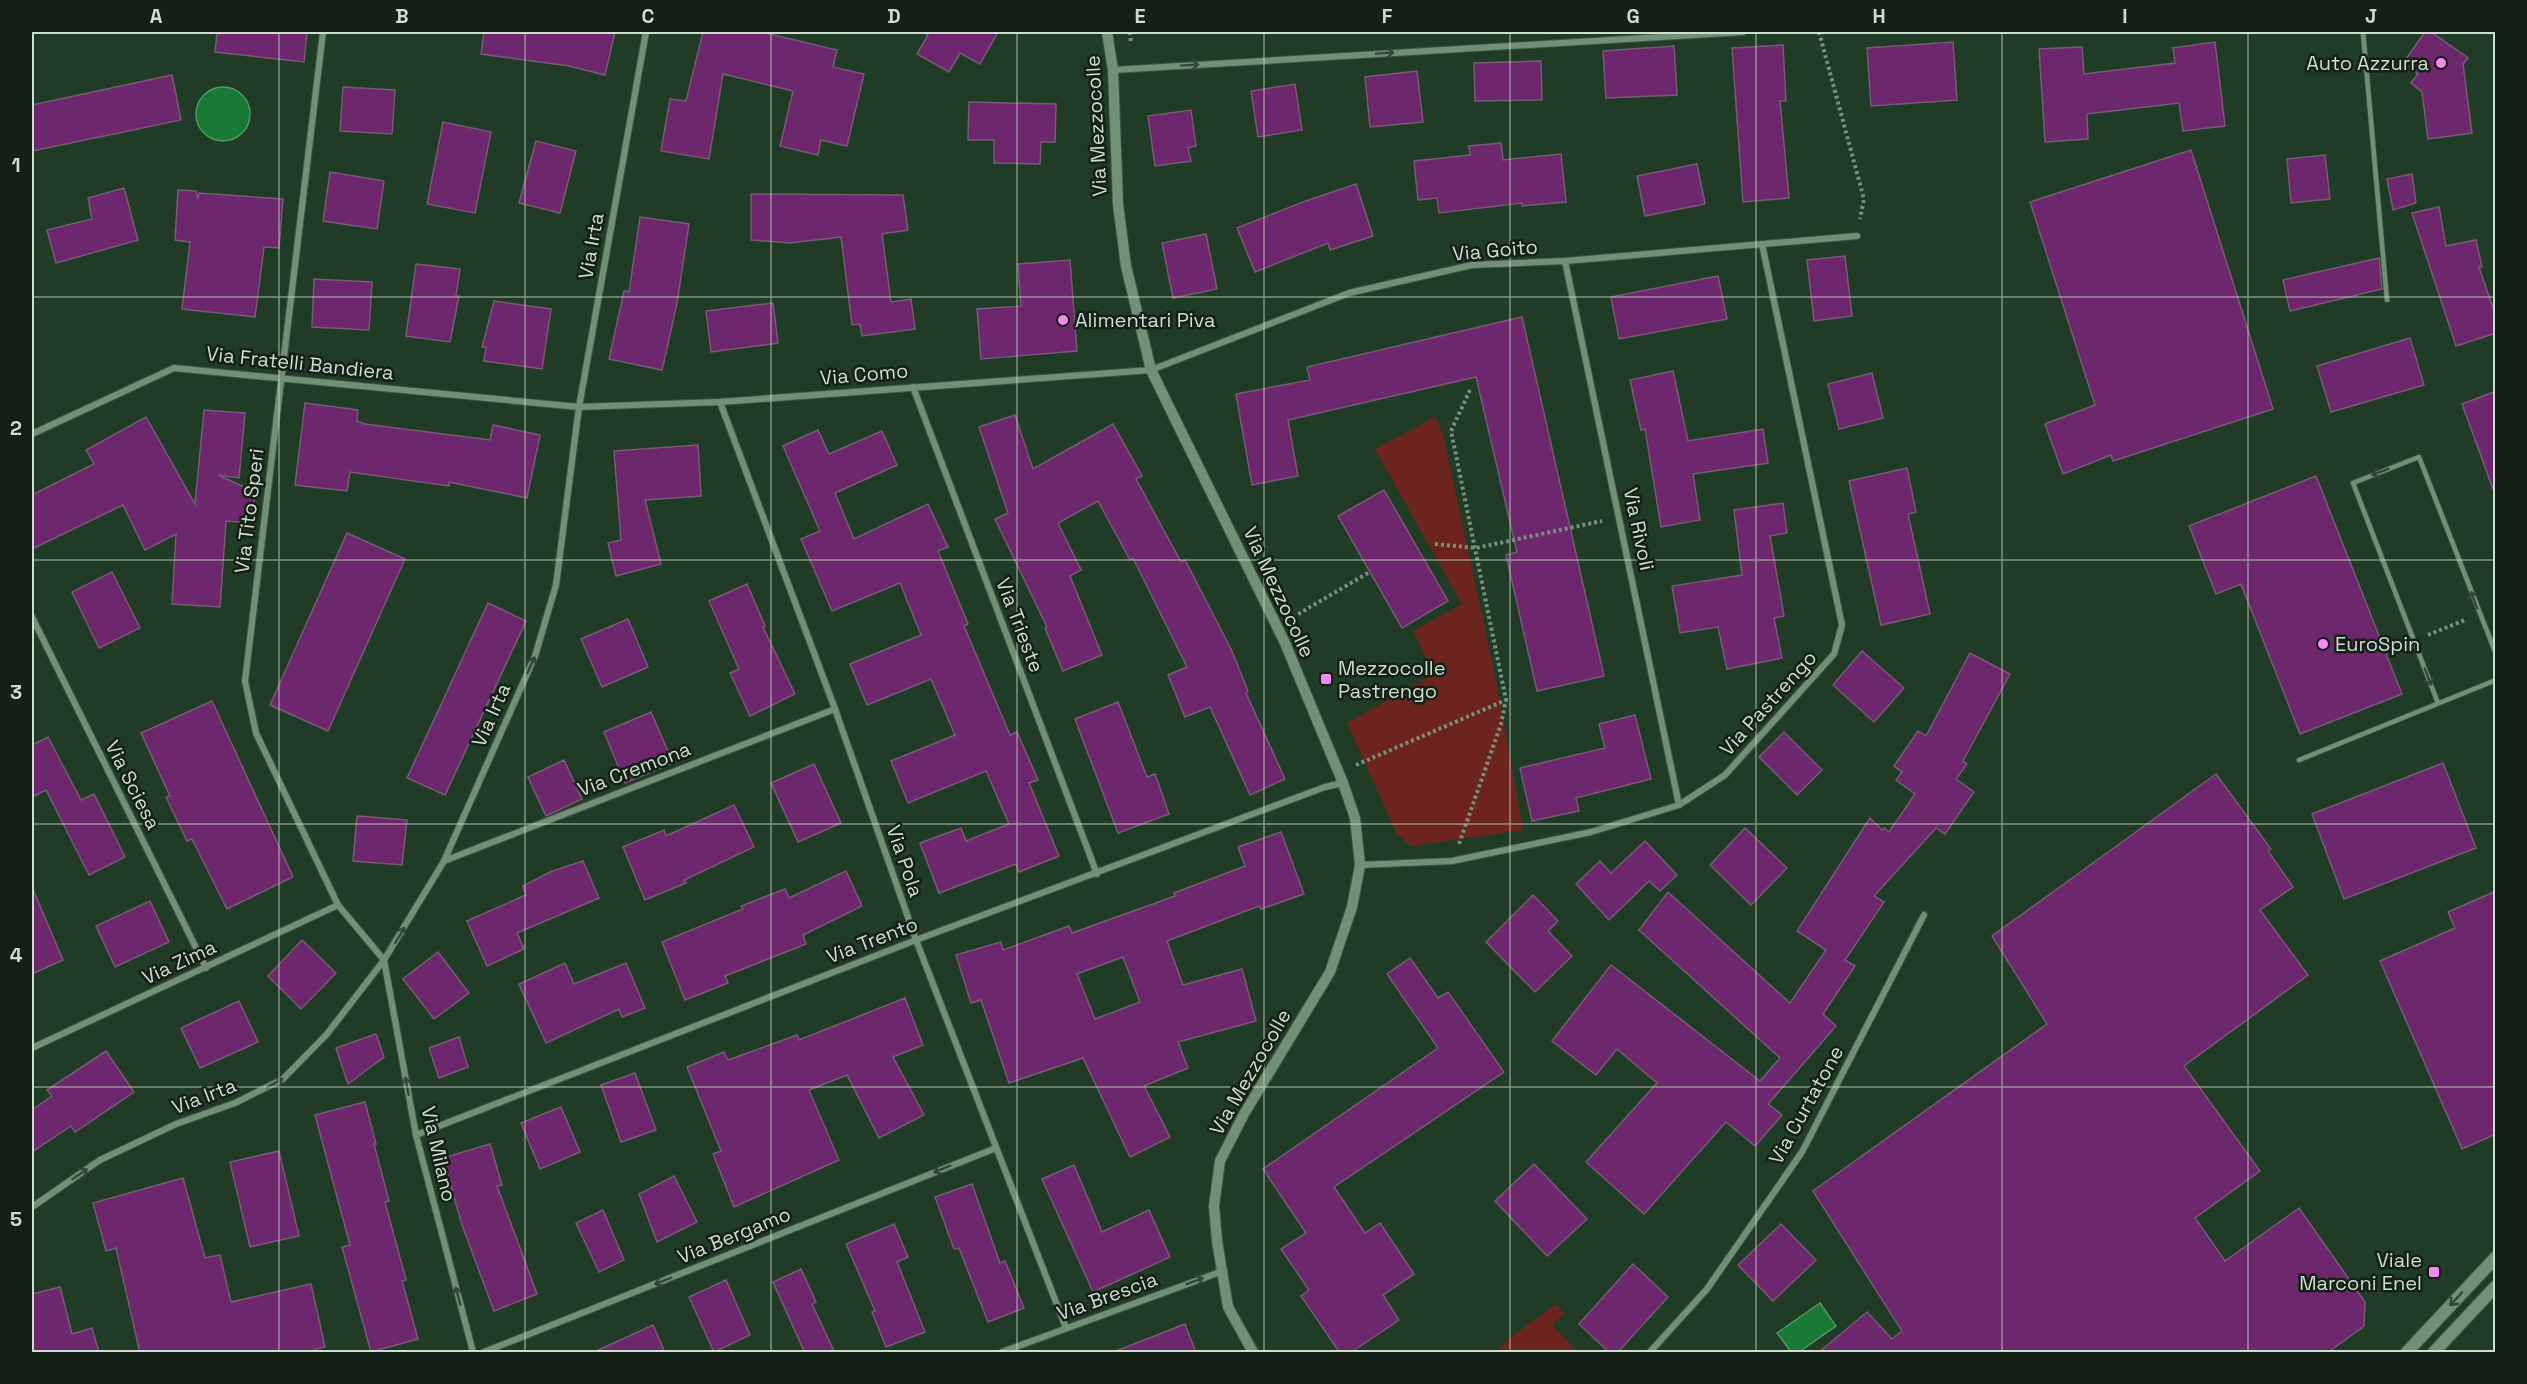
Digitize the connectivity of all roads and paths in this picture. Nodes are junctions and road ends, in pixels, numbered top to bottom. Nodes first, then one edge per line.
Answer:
1 (323, 32) edge
2 (646, 32) edge
3 (1107, 32) edge
4 (1743, 32) edge
5 (1819, 32) edge
6 (2363, 32) edge
7 (1113, 70) junction
8 (1857, 236) joint
9 (1762, 244) junction
10 (1565, 261) junction
11 (2387, 300) dead end
12 (1151, 370) junction
13 (282, 379) junction
14 (913, 387) junction
15 (1470, 390) dead end
16 (720, 402) junction
17 (579, 407) junction
18 (32, 434) edge
19 (1620, 517) junction
20 (1435, 544) dead end
21 (1476, 548) junction
22 (1368, 573) dead end
23 (2480, 614) junction
24 (32, 617) edge
25 (1276, 626) junction
26 (2414, 641) junction
27 (2496, 654) edge
28 (2496, 680) edge
29 (1506, 700) junction
30 (2438, 703) junction
31 (835, 709) junction
32 (1352, 757) dead end
33 (2299, 760) dead end
34 (1343, 783) junction
35 (1679, 805) junction
36 (444, 861) junction
37 (1452, 861) junction
38 (1360, 865) junction
39 (1097, 874) junction
40 (338, 905) junction
41 (1924, 915) dead end
42 (915, 940) junction
43 (384, 960) junction
44 (206, 968) junction
45 (32, 1048) edge
46 (416, 1135) junction
47 (996, 1148) junction
48 (32, 1207) edge
49 (2496, 1257) edge
50 (1223, 1271) junction
51 (2496, 1286) edge
52 (1066, 1328) junction
53 (473, 1353) edge
54 (484, 1353) edge
55 (1002, 1353) edge
56 (1253, 1353) edge
57 (1650, 1353) edge
58 (2407, 1353) edge
59 (2434, 1353) edge

1 - 13 street, Via Tito Speri
2 - 17 street, Via Irta
3 - 7 street, Via Mezzocolle
7 -> 4 street
5 - 8 path
6 - 11 lane
7 - 12 street, Via Mezzocolle
8 - 9 street, Via Goito
9 - 10 street, Via Goito
9 - 35 street, Via Pastrengo
10 - 12 street, Via Goito
10 - 19 street, Via Rivoli
12 - 14 street, Via Como
12 - 25 street, Via Mezzocolle
13 - 17 street, Via Fratelli Bandiera
13 - 18 street, Via Fratelli Bandiera
13 - 40 street, Via Tito Speri
14 - 16 street, Via Como
14 - 39 street, Via Trieste
15 - 21 path
16 - 17 street, Via Como
16 - 31 street, Via Pola
36 -> 17 street, Via Irta
19 - 21 path
19 - 35 street, Via Rivoli
20 - 21 path
21 - 29 path
22 - 25 path
23 - 26 path
23 -> 26 lane
23 - 27 lane
24 - 44 street, Via Sciesa
25 - 34 street, Via Mezzocolle
26 -> 30 lane
28 - 30 lane
29 - 32 path
29 - 37 path
30 - 33 lane
31 - 36 street, Via Cremona
31 - 42 street, Via Pola
34 - 38 street, Via Mezzocolle
34 - 39 street, Via Trento
35 - 37 street, Via Pastrengo
43 -> 36 street, Via Irta
37 - 38 street, Via Pastrengo
38 - 50 street, Via Mezzocolle
39 - 42 street, Via Trento
40 - 43 street, Via Tito Speri
40 - 44 street, Via Zima
41 - 57 street, Via Curtatone
42 - 46 street, Via Trento
42 - 47 street, Via Pola
46 -> 43 street, Via Milano
48 -> 43 street, Via Irta
44 - 45 street, Via Zima
53 -> 46 street, Via Milano
47 - 52 street, Via Pola
47 -> 54 street, Via Bergamo
49 -> 58 main road
52 -> 50 street, Via Brescia
50 - 56 street, Via Mezzocolle
51 - 59 main road
52 - 55 street, Via Brescia

